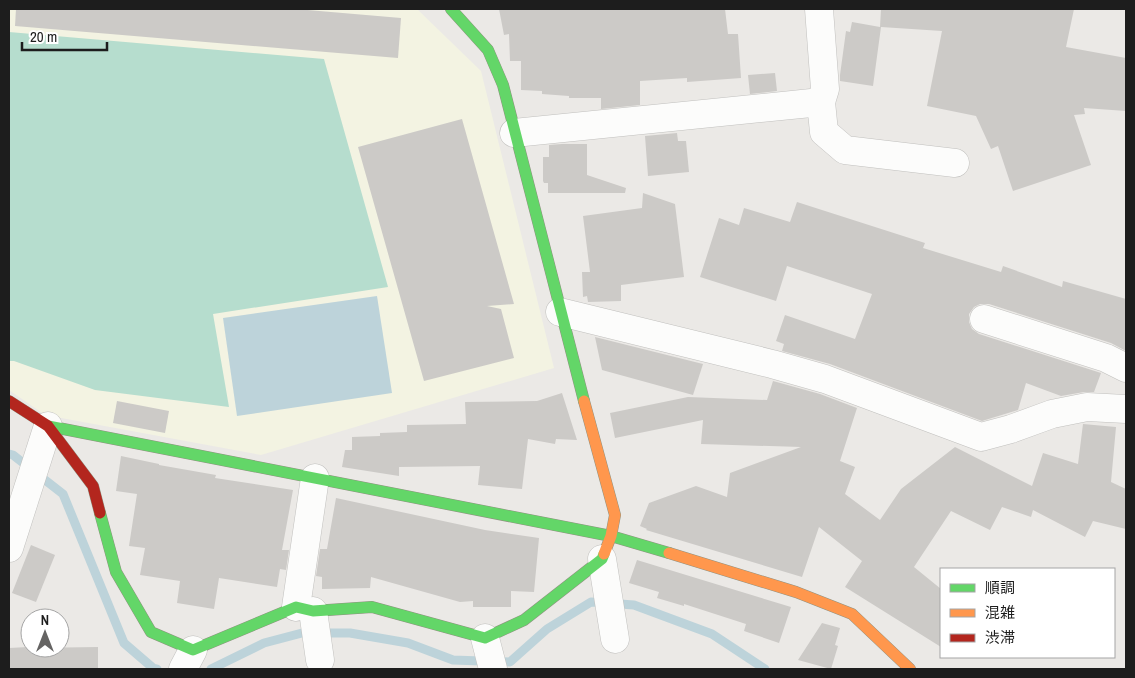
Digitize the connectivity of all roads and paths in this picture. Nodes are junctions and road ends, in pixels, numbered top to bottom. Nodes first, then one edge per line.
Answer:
1 (451, 9) edge
2 (819, 9) edge
3 (821, 102) junction
4 (514, 133) junction
5 (955, 163) dead end
6 (560, 312) junction
7 (984, 319) dead end
8 (1126, 368) edge
9 (9, 401) edge
10 (1126, 409) edge
11 (48, 426) junction
12 (315, 478) junction
13 (607, 547) junction
14 (9, 548) edge
15 (304, 609) junction
16 (485, 638) junction
17 (615, 639) dead end
18 (320, 660) dead end
19 (192, 663) edge
20 (493, 669) edge
21 (910, 669) edge

1 - 4 street
2 - 3 street
3 - 4 street
3 - 5 street
4 - 6 street
6 - 10 street
6 - 13 street
7 - 8 street
9 - 11 street
11 - 12 street
11 - 14 street
11 - 19 street
12 - 13 street
12 - 15 street
13 - 16 street
13 - 17 street
13 - 21 street
15 - 16 street
15 - 18 street
15 - 19 street
16 - 20 street

